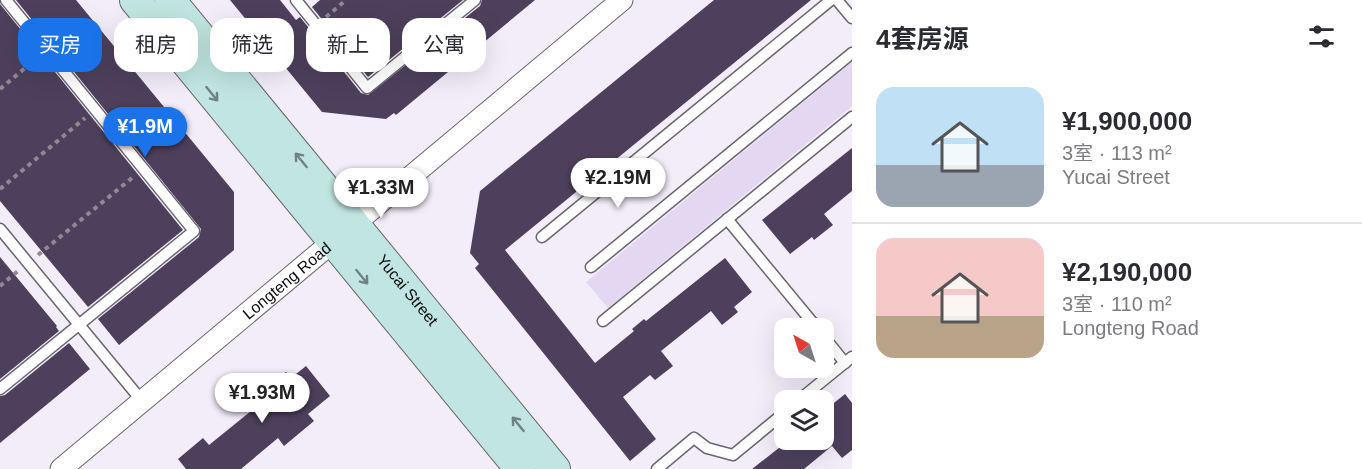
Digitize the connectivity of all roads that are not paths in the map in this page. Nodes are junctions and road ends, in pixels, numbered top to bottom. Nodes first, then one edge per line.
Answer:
1 (6, 0) edge
2 (135, 0) edge
3 (170, 0) edge
4 (296, 0) edge
5 (474, 0) edge
6 (622, 0) edge
7 (831, 0) edge
8 (837, 0) edge
9 (852, 18) edge
10 (852, 53) edge
11 (852, 117) edge
12 (727, 219) junction
13 (0, 229) edge
14 (343, 233) junction
15 (542, 237) dead end
16 (591, 267) dead end
17 (809, 318) edge
18 (603, 321) dead end
19 (79, 324) junction
20 (834, 347) edge
21 (848, 360) edge
22 (0, 389) edge
23 (811, 390) edge
24 (142, 401) junction
25 (774, 420) edge
26 (61, 469) edge
27 (520, 469) edge
28 (555, 469) edge
29 (657, 469) edge

1 - 19 lane
2 -> 14 street, Yucai Street
14 -> 3 street, Yucai Street
4 - 5 lane
6 - 14 street, Longteng Road
7 - 15 lane
8 - 9 lane
10 - 16 lane
11 - 12 lane
12 - 17 lane
12 - 18 lane
13 - 19 lane
14 - 24 street, Longteng Road
14 -> 27 street, Yucai Street
28 -> 14 street, Yucai Street
19 - 22 lane
19 - 24 lane
20 - 21 lane
21 - 23 lane
24 - 26 street, Longteng Road
25 - 29 lane

